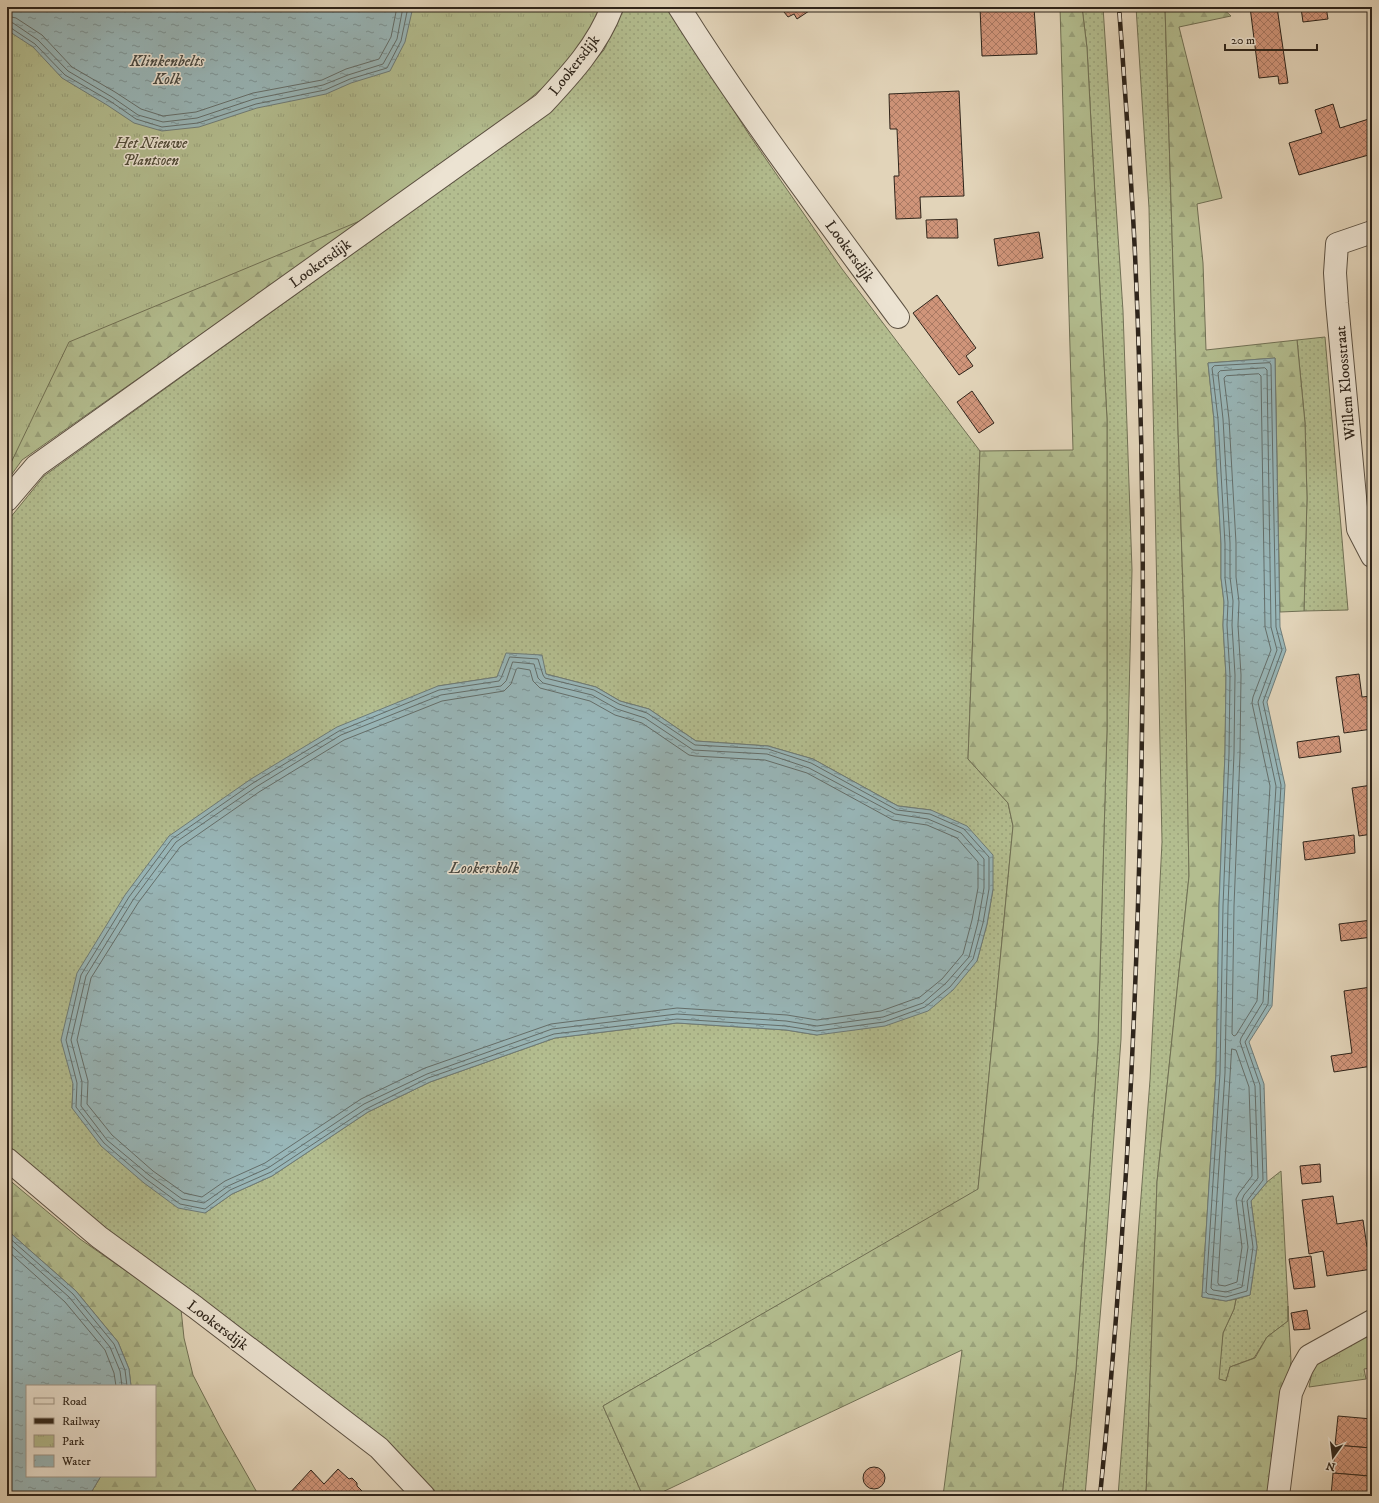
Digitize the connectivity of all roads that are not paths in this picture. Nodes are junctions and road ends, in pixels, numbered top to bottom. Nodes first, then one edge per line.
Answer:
1 (612, 7) edge
2 (679, 7) edge
3 (1372, 232) edge
4 (898, 317) dead end
5 (7, 500) edge
6 (1372, 556) edge
7 (7, 1159) edge
8 (1372, 1321) edge
9 (424, 1496) edge
10 (1278, 1496) edge

1 - 5 street, Lookersdijk
2 - 4 street, Lookersdijk
3 - 6 street, Willem Kloosstraat
7 - 9 street, Lookersdijk
8 - 10 street

